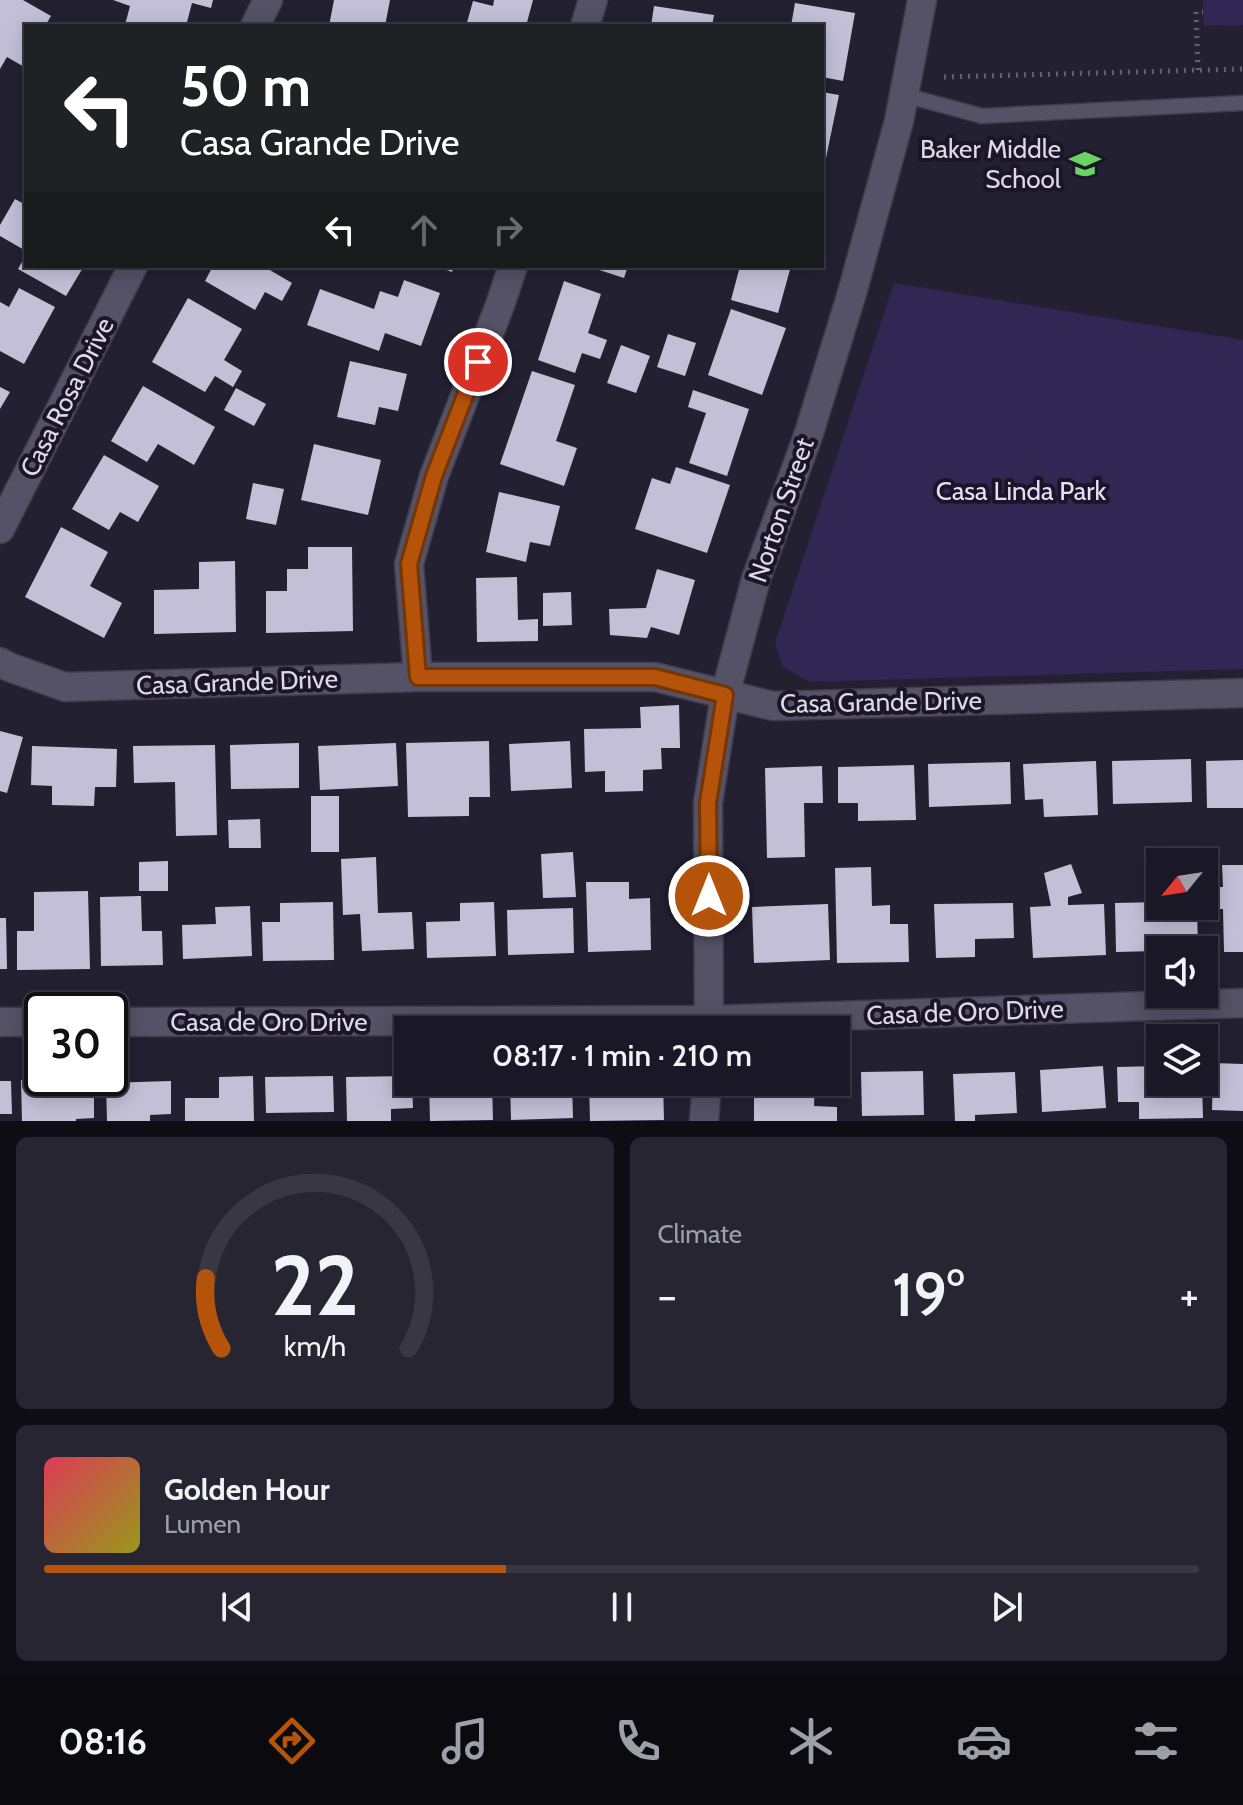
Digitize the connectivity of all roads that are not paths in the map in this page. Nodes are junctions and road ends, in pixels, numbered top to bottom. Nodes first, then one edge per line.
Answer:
1 (268, 0) edge
2 (593, 0) edge
3 (922, 0) edge
4 (256, 24) edge
5 (586, 24) edge
6 (904, 95) junction
7 (1243, 103) edge
8 (132, 268) edge
9 (512, 268) edge
10 (0, 529) edge
11 (0, 662) edge
12 (418, 677) junction
13 (1243, 693) edge
14 (725, 695) junction
15 (1243, 1003) edge
16 (710, 1016) edge
17 (850, 1019) edge
18 (0, 1022) edge
19 (24, 1022) edge
20 (128, 1022) edge
21 (394, 1023) edge
22 (706, 1096) edge
23 (704, 1121) edge

1 - 4 street
2 - 5 street
3 - 6 street, Norton Street
6 - 7 lane
6 - 14 street, Norton Street
8 - 10 street, Casa Rosa Drive
9 - 12 street
11 - 12 street, Casa Grande Drive
12 - 14 street, Casa Grande Drive
13 - 14 street, Casa Grande Drive
14 - 16 street, Norton Street
15 - 17 street, Casa de Oro Drive
18 - 19 street
20 - 21 street, Casa de Oro Drive
22 - 23 street

